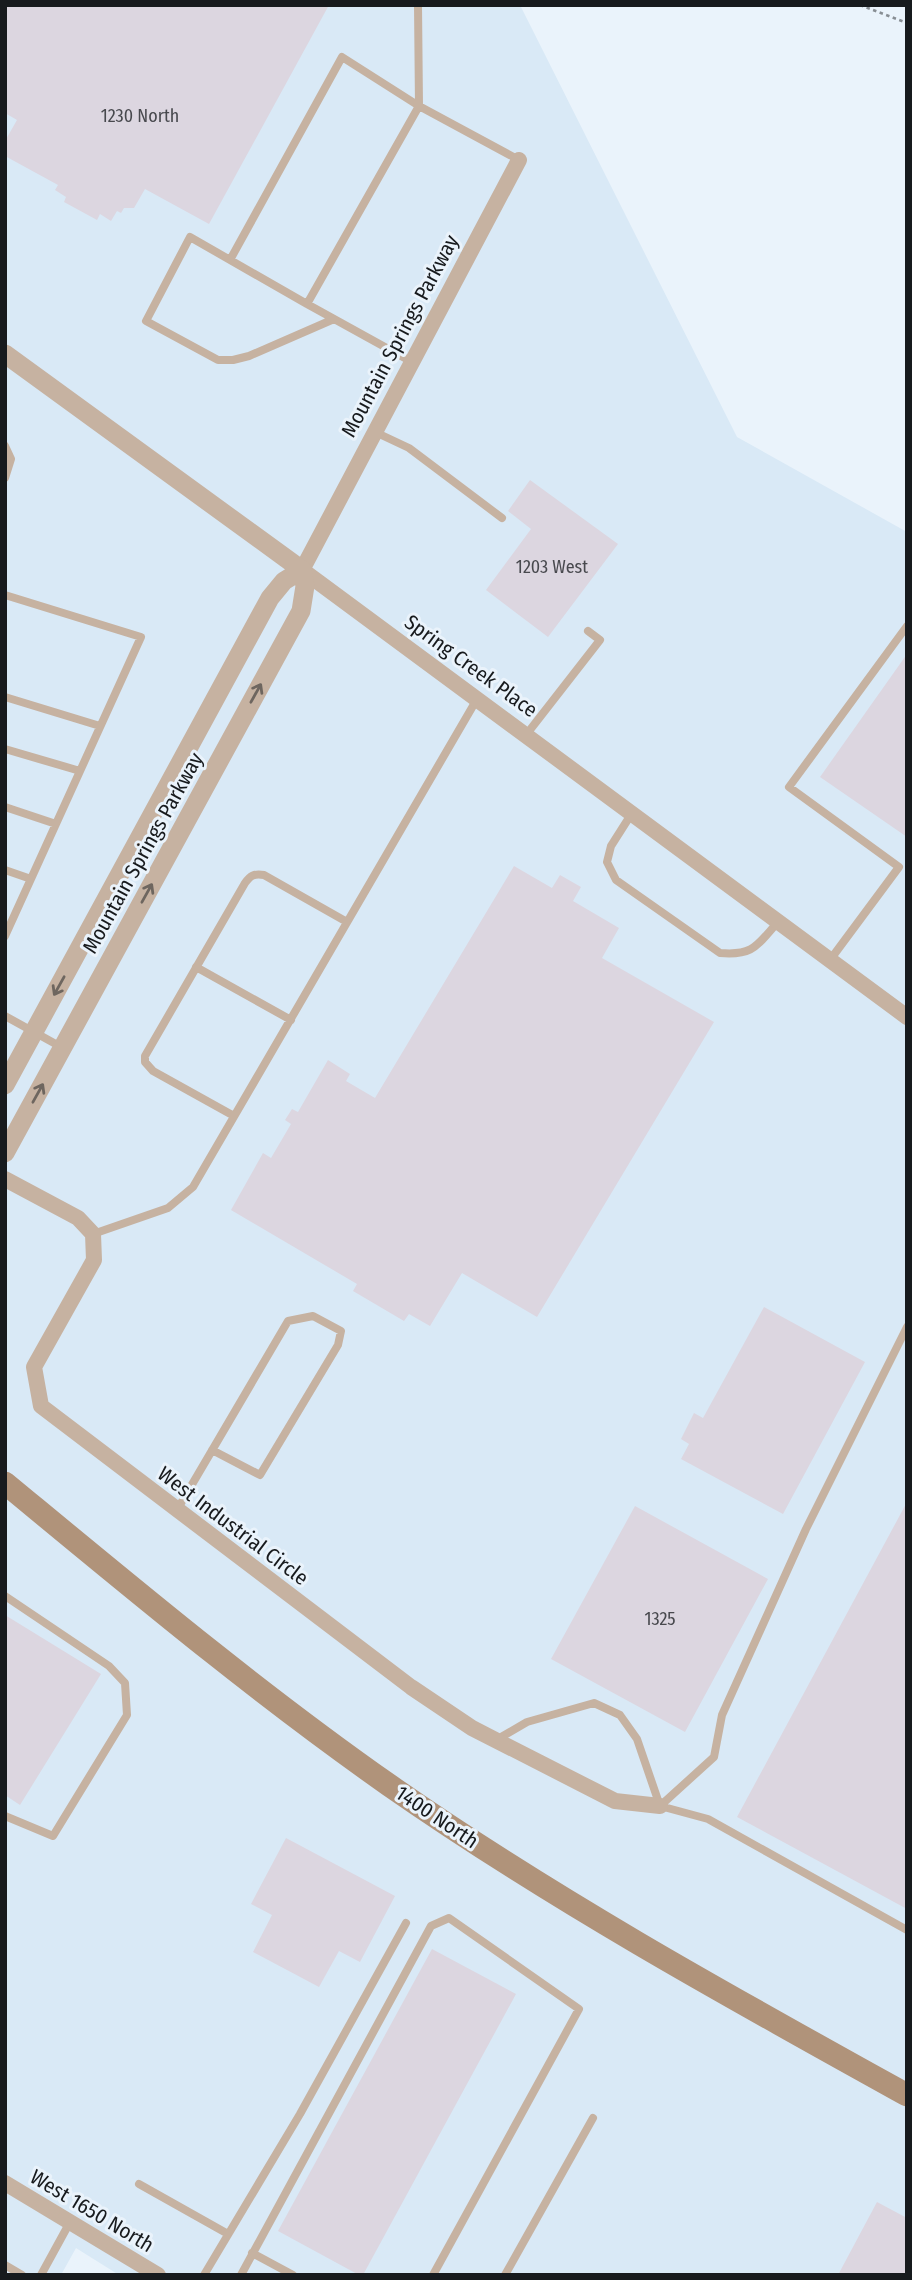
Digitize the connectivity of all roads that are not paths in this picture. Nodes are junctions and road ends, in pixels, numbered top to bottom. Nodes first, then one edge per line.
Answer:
1 (418, 5) edge
2 (419, 106) junction
3 (519, 160) joint
4 (230, 260) junction
5 (307, 304) junction
6 (334, 319) junction
7 (5, 354) edge
8 (412, 362) junction
9 (375, 432) junction
10 (5, 446) edge
11 (5, 478) edge
12 (502, 518) dead end
13 (302, 570) junction
14 (5, 595) edge
15 (907, 626) edge
16 (589, 631) dead end
17 (5, 697) edge
18 (477, 699) junction
19 (100, 726) junction
20 (526, 735) junction
21 (5, 749) edge
22 (80, 771) junction
23 (5, 807) edge
24 (632, 813) junction
25 (56, 824) junction
26 (5, 870) edge
27 (31, 879) junction
28 (347, 922) junction
29 (778, 922) junction
30 (5, 936) edge
31 (830, 960) junction
32 (196, 967) junction
33 (5, 1016) edge
34 (907, 1017) edge
35 (290, 1020) junction
36 (34, 1032) junction
37 (63, 1048) junction
38 (5, 1085) edge
39 (234, 1116) junction
40 (5, 1153) edge
41 (5, 1178) edge
42 (93, 1234) junction
43 (907, 1327) edge
44 (212, 1450) junction
45 (5, 1483) edge
46 (177, 1510) junction
47 (5, 1596) edge
48 (496, 1740) junction
49 (660, 1806) junction
50 (5, 1816) edge
51 (407, 1923) dead end
52 (907, 1930) edge
53 (907, 2095) edge
54 (593, 2118) dead end
55 (5, 2183) edge
56 (139, 2184) dead end
57 (70, 2222) junction
58 (228, 2234) junction
59 (252, 2253) junction
60 (5, 2265) edge
61 (22, 2275) edge
62 (41, 2275) edge
63 (158, 2275) edge
64 (204, 2275) edge
65 (241, 2275) edge
66 (293, 2275) edge
67 (433, 2275) edge
68 (505, 2275) edge

1 - 2 lane
2 - 3 lane
2 - 4 lane
2 - 5 lane
3 - 8 street, Mountain Springs Parkway
4 - 5 lane
4 - 6 lane
5 - 6 lane
6 - 8 lane
7 - 13 street, Spring Creek Place
8 - 9 street, Mountain Springs Parkway
9 - 12 lane
9 - 13 street, Mountain Springs Parkway
10 - 11 lane
13 - 18 street, Spring Creek Place
13 -> 36 street, Mountain Springs Parkway
37 -> 13 street, Mountain Springs Parkway
14 - 19 lane
15 - 31 lane
16 - 20 lane
17 - 19 lane
18 - 20 street, Spring Creek Place
18 - 28 lane
19 - 22 lane
20 - 24 street, Spring Creek Place
21 - 22 lane
22 - 25 lane
23 - 25 lane
24 - 29 street, Spring Creek Place
24 - 29 lane
25 - 27 lane
26 - 27 lane
27 - 30 lane
28 - 32 lane
28 - 35 lane
29 - 31 street, Spring Creek Place
31 - 34 street, Spring Creek Place
32 - 35 lane
32 - 39 lane
33 - 36 lane
35 - 39 lane
36 - 37 lane
36 - 38 street, Mountain Springs Parkway
40 -> 37 street, Mountain Springs Parkway
39 - 42 lane
41 - 42 street
42 - 46 street, West Industrial Circle
43 - 49 lane
44 - 44 lane
44 - 46 lane
45 - 53 main road, 1400 North
46 - 48 street, West Industrial Circle
47 - 50 lane
48 - 49 street, West Industrial Circle
48 - 49 lane
49 - 52 lane
51 - 58 lane
54 - 68 lane
55 - 57 street, West 1650 North
56 - 58 lane
57 - 62 lane
57 - 63 street, West 1650 North
58 - 64 lane
59 - 65 lane
59 - 66 lane
59 - 67 lane
60 - 61 lane

